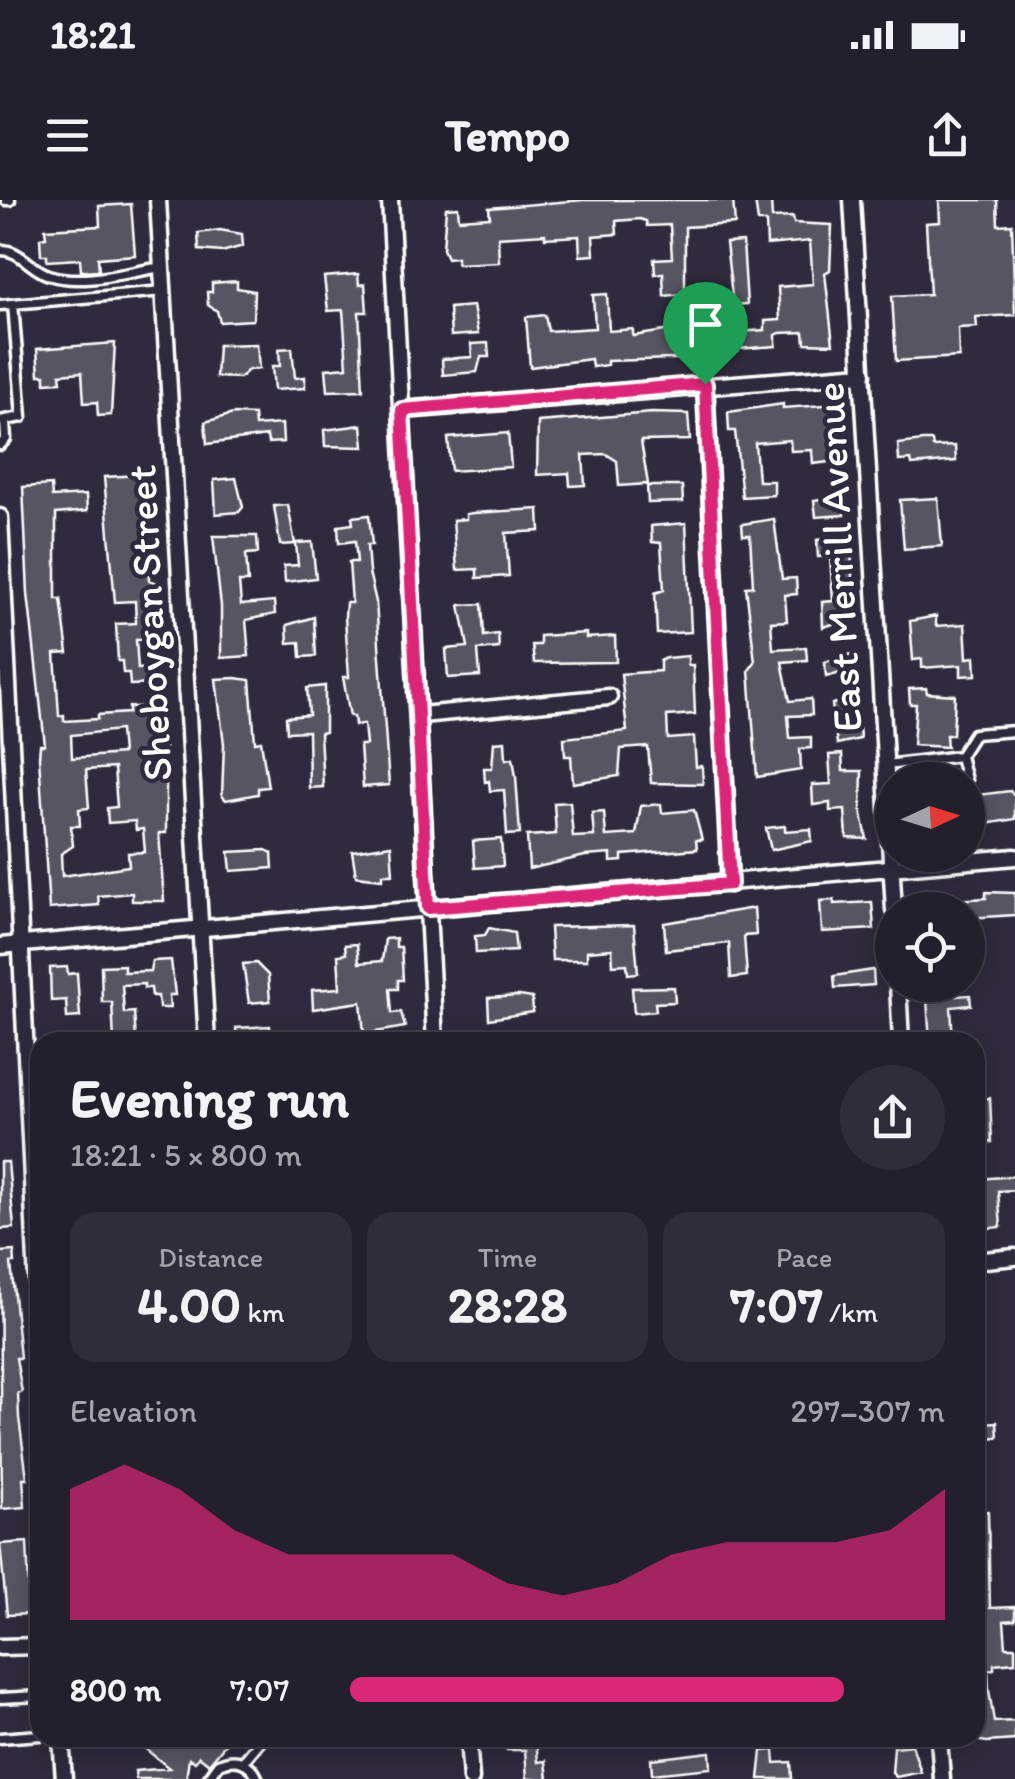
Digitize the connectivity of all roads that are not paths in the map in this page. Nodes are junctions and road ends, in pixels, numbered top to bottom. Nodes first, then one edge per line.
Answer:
1 (158, 200) edge
2 (390, 200) edge
3 (852, 200) edge
4 (5, 250) edge
5 (162, 267) junction
6 (164, 292) junction
7 (13, 304) junction
8 (0, 305) edge
9 (862, 374) junction
10 (705, 384) junction
11 (402, 410) junction
12 (2, 422) edge
13 (0, 446) edge
14 (0, 517) edge
15 (1, 549) edge
16 (3, 659) edge
17 (609, 697) dead end
18 (420, 714) junction
19 (1015, 732) edge
20 (960, 756) junction
21 (886, 762) edge
22 (911, 762) edge
23 (962, 762) edge
24 (1015, 857) edge
25 (985, 860) edge
26 (875, 870) edge
27 (730, 884) junction
28 (428, 908) junction
29 (200, 928) junction
30 (20, 945) junction
31 (0, 946) edge
32 (899, 1002) edge
33 (206, 1032) edge
34 (434, 1032) edge
35 (900, 1032) edge
36 (30, 1145) edge
37 (1015, 1257) edge
38 (985, 1259) edge
39 (30, 1646) edge
40 (0, 1647) edge
41 (30, 1696) edge
42 (0, 1698) edge
43 (30, 1736) edge
44 (0, 1738) edge
45 (62, 1747) edge
46 (256, 1747) edge
47 (469, 1747) edge
48 (940, 1747) edge
49 (244, 1762) junction
50 (64, 1779) edge
51 (208, 1779) edge
52 (258, 1779) edge
53 (471, 1779) edge
54 (942, 1779) edge

1 - 5 street, Sheboygan Street
2 - 11 street
3 - 9 street, East Merrill Avenue
4 - 5 lane
5 - 6 street, Sheboygan Street
6 - 7 lane
6 - 29 street, Sheboygan Street
7 - 8 lane
7 - 12 lane
9 - 10 street
9 - 21 street, East Merrill Avenue
10 - 11 street
10 - 27 street
11 - 18 street
12 - 13 lane
14 - 15 street
15 - 16 street
16 - 30 street
17 - 18 street
18 - 28 street
19 - 20 lane
20 - 22 lane
20 - 23 lane
24 - 25 street
26 - 27 street
27 - 28 street
28 - 29 street
28 - 34 street
29 - 30 street
29 - 33 street, Sheboygan Street
30 - 31 street
30 - 36 street
32 - 35 street
37 - 38 street
39 - 40 street
41 - 42 lane
43 - 44 lane
45 - 50 street
46 - 49 lane
47 - 53 street
48 - 54 street
49 - 51 lane
49 - 52 lane

